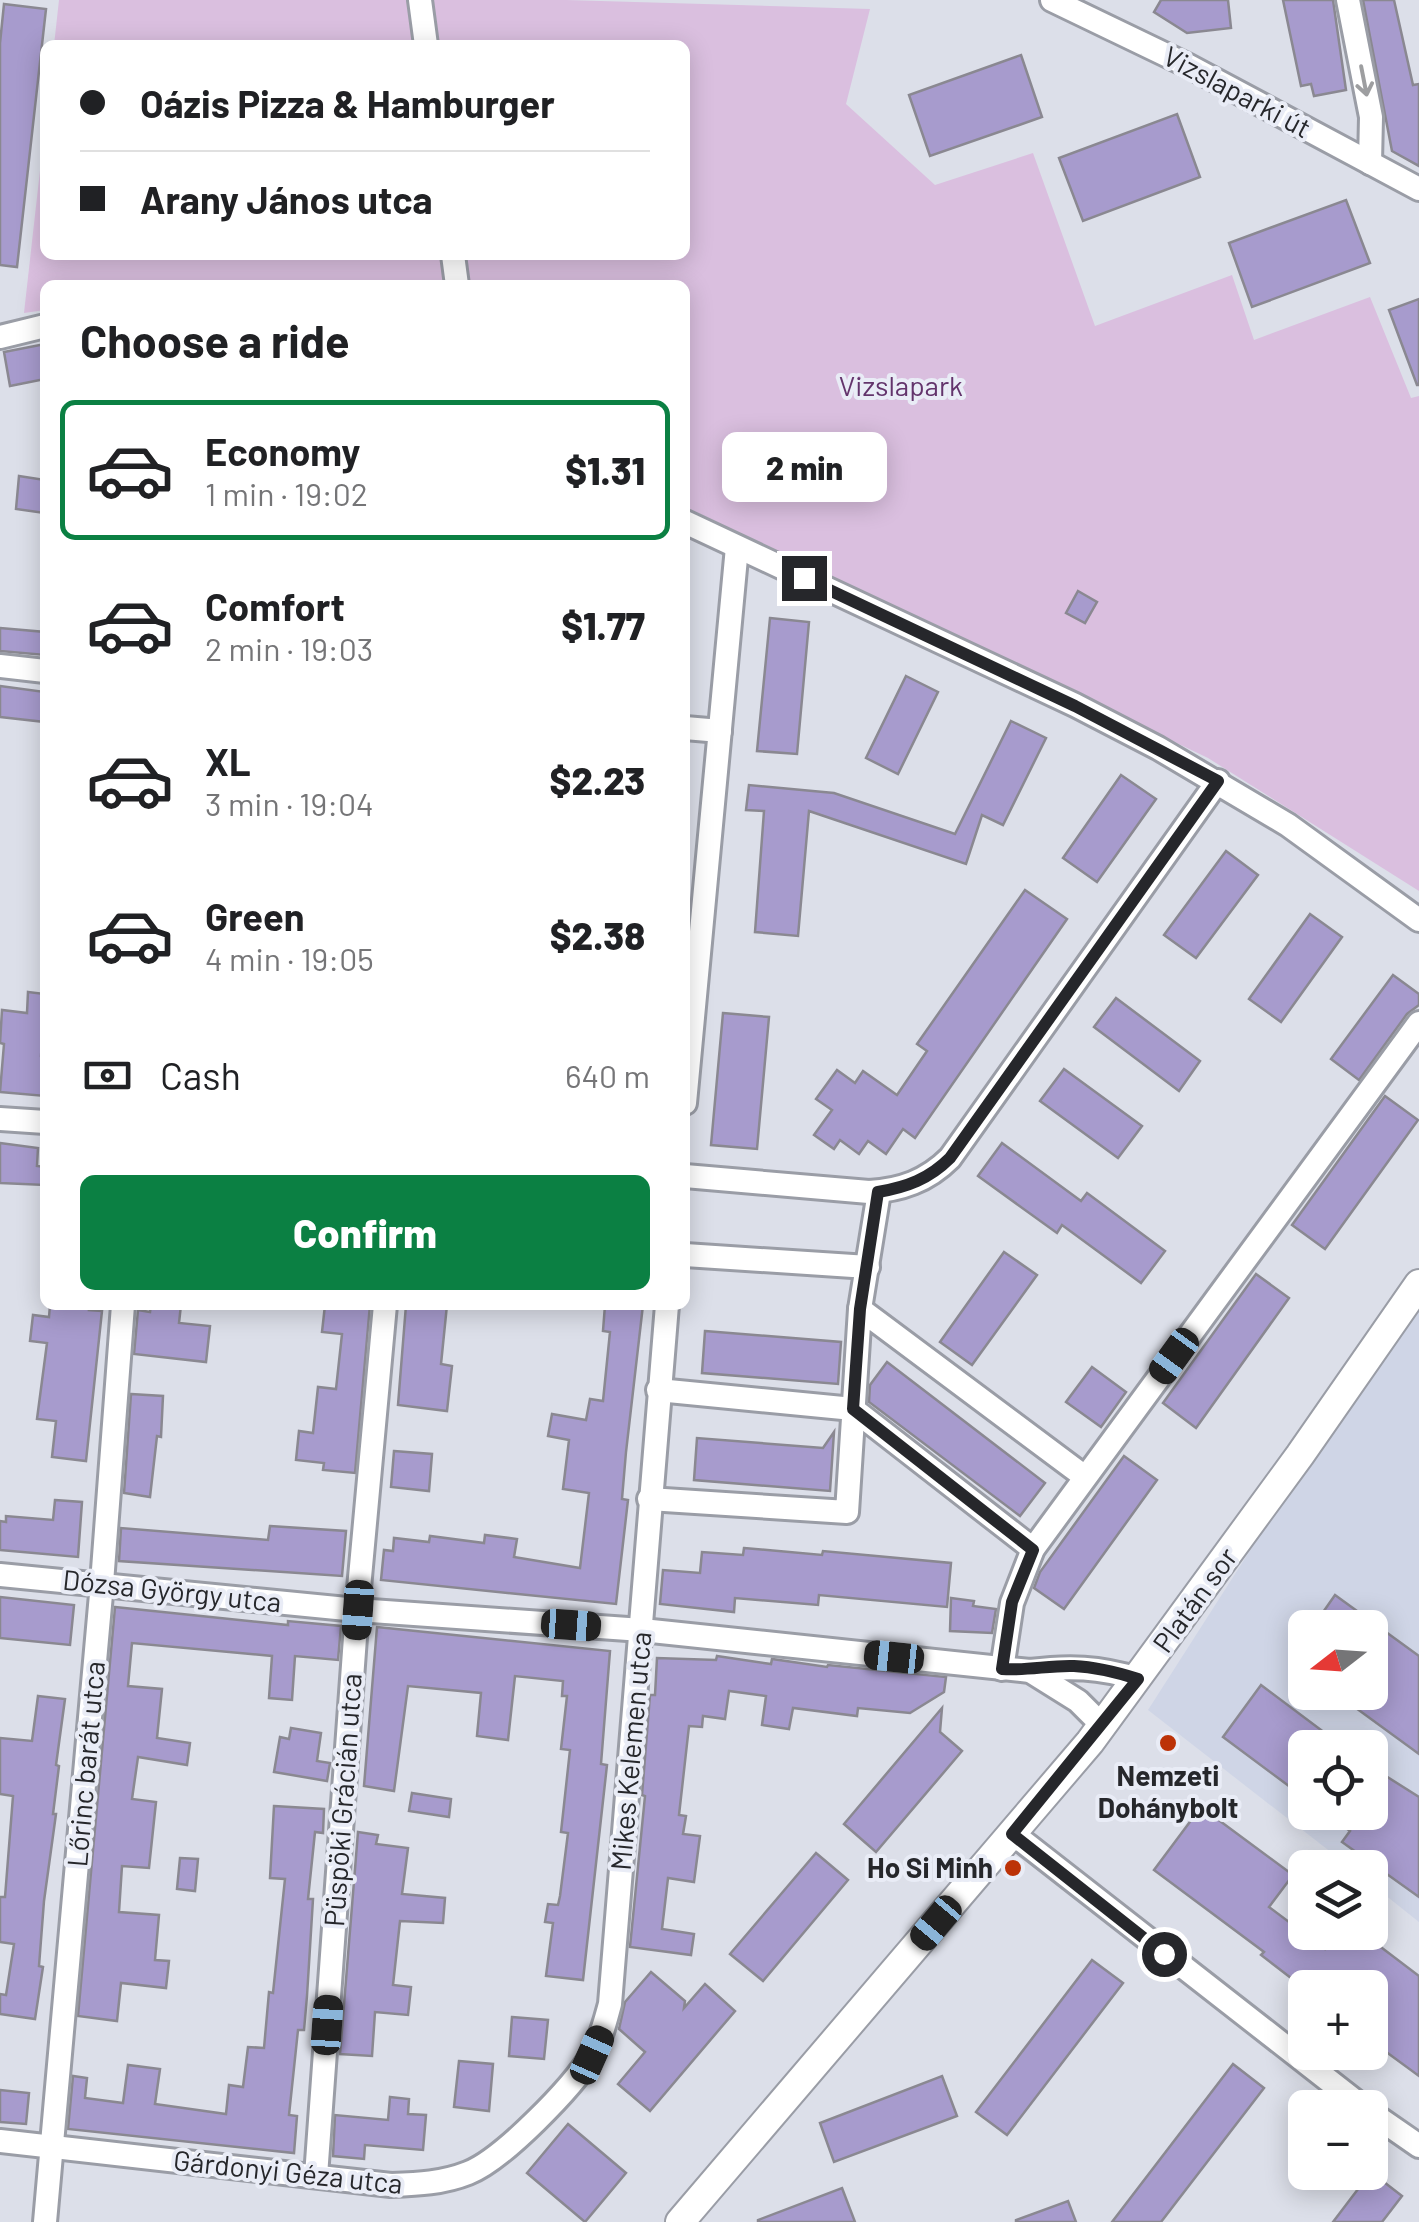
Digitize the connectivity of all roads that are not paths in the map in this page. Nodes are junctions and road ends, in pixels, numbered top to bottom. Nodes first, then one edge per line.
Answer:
1 (420, 0) edge
2 (1052, 0) edge
3 (1348, 0) edge
4 (425, 40) edge
5 (1370, 163) junction
6 (1419, 189) edge
7 (40, 327) edge
8 (0, 337) edge
9 (690, 524) edge
10 (737, 547) junction
11 (0, 666) edge
12 (40, 670) edge
13 (690, 728) edge
14 (720, 730) junction
15 (1218, 781) junction
16 (1419, 920) edge
17 (1419, 1023) edge
18 (690, 1050) edge
19 (0, 1119) edge
20 (40, 1122) edge
21 (690, 1176) edge
22 (878, 1192) junction
23 (690, 1255) edge
24 (868, 1267) junction
25 (1419, 1284) edge
26 (860, 1309) junction
27 (122, 1310) edge
28 (385, 1310) edge
29 (666, 1310) edge
30 (658, 1390) junction
31 (853, 1409) junction
32 (1086, 1477) junction
33 (649, 1499) junction
34 (1033, 1550) junction
35 (0, 1575) edge
36 (102, 1583) junction
37 (358, 1610) junction
38 (642, 1630) junction
39 (1002, 1669) junction
40 (1030, 1672) junction
41 (1138, 1679) junction
42 (1102, 1725) junction
43 (1012, 1834) junction
44 (610, 2004) joint
45 (1341, 2090) edge
46 (1388, 2125) edge
47 (0, 2140) edge
48 (1419, 2146) edge
49 (52, 2147) junction
50 (316, 2176) junction
51 (46, 2222) edge
52 (680, 2222) edge

1 - 4 street
2 - 5 street, Vizslaparki út
3 -> 5 street
5 - 6 street, Vizslaparki út
7 - 8 street
9 - 10 street
10 - 14 street
10 - 15 street
11 - 12 street
13 - 14 street
14 - 18 street
15 - 16 street
15 - 22 street
17 - 32 street
19 - 20 street
21 - 22 street
22 - 24 street
23 - 24 street
24 - 26 street
25 - 41 street, Platán sor
26 - 31 street
26 - 32 street
27 - 36 street, Lőrinc barát utca
28 - 37 street, Püspöki Grácián utca
29 - 30 street, Mikes Kelemen utca
30 - 31 street
30 - 33 street, Mikes Kelemen utca
31 - 33 street
31 - 34 street
32 - 34 street
33 - 38 street, Mikes Kelemen utca
34 - 39 street
35 - 36 street, Dózsa György utca
36 - 37 street, Dózsa György utca
36 - 49 street, Lőrinc barát utca
37 - 38 street, Dózsa György utca
37 - 50 street, Püspöki Grácián utca
38 - 39 street, Dózsa György utca
38 - 44 street, Mikes Kelemen utca
39 - 40 street, Dózsa György utca
40 - 41 street
40 - 42 street, Dózsa György utca
41 - 42 street, Platán sor
42 - 43 street, Platán sor
43 - 45 street
43 - 52 street, Platán sor
44 - 50 street, Gárdonyi Géza utca
46 - 48 street
47 - 49 street, Gárdonyi Géza utca
49 - 50 street, Gárdonyi Géza utca
49 - 51 street, Lőrinc barát utca

